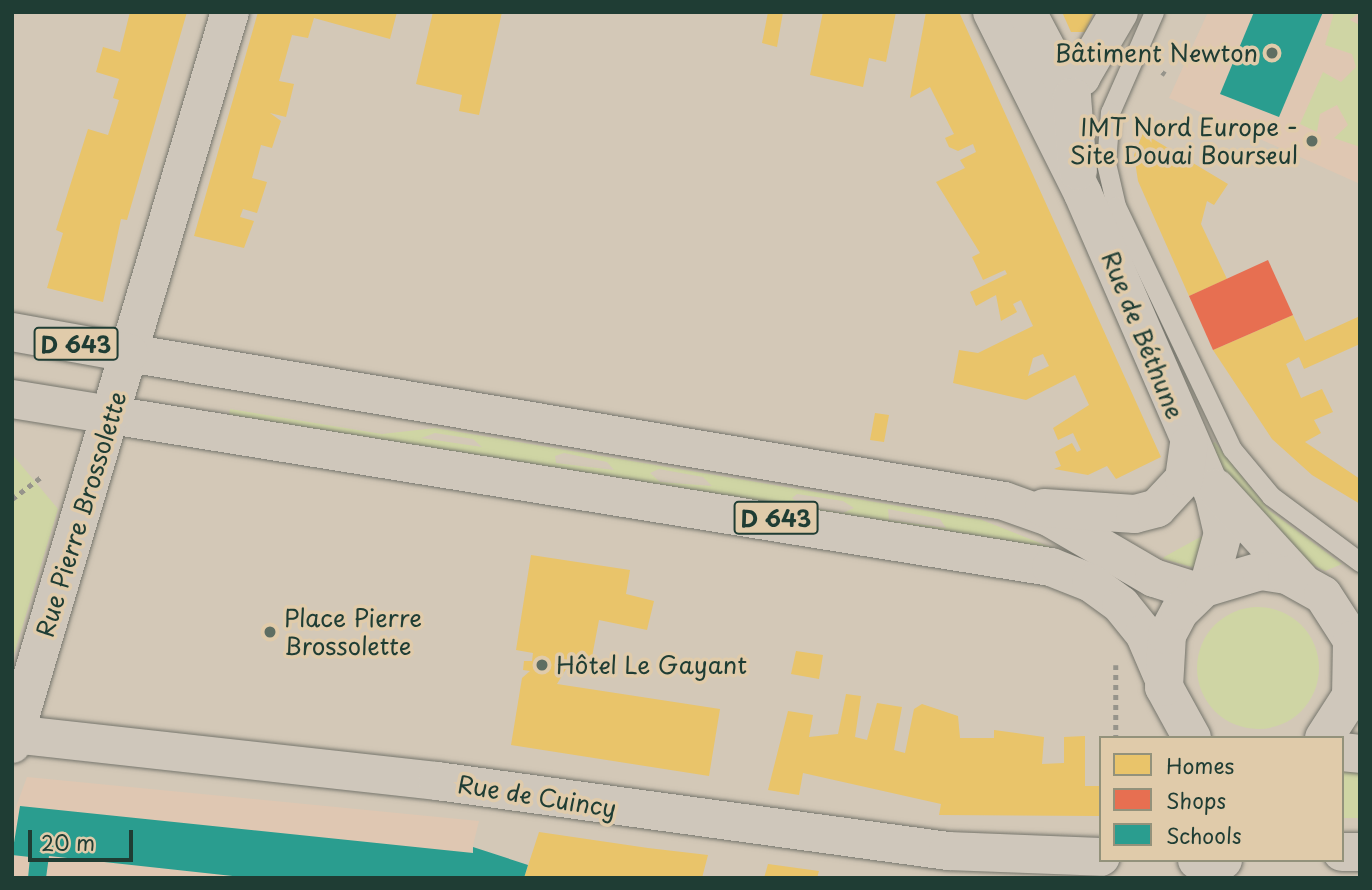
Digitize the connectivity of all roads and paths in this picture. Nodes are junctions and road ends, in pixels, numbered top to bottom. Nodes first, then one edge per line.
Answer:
1 (230, 12) edge
2 (992, 12) edge
3 (1027, 12) edge
4 (1119, 12) edge
5 (1154, 12) edge
6 (1008, 47) junction
7 (1163, 58) dead end
8 (1153, 79) dead end
9 (1068, 83) junction
10 (1083, 194) junction
11 (12, 332) edge
12 (129, 353) junction
13 (12, 399) edge
14 (111, 415) junction
15 (1197, 460) junction
16 (41, 476) dead end
17 (12, 499) edge
18 (1027, 507) junction
19 (1288, 511) junction
20 (1360, 549) edge
21 (1360, 562) edge
22 (1300, 580) junction
23 (1204, 588) junction
24 (1357, 659) edge
25 (1162, 675) junction
26 (1184, 732) edge
27 (1326, 736) edge
28 (13, 738) edge
29 (1099, 847) edge
30 (1063, 855) junction
31 (1099, 857) edge

1 - 12 main road, Rue Pierre Brossolette
2 - 6 main road, Rue de Béthune
3 - 9 main road, Rue de Béthune
4 - 9 main road
5 - 19 lane
6 - 9 main road, Rue de Béthune
6 - 10 main road, Rue de Béthune
7 - 8 path
9 - 10 main road, Rue de Béthune
10 - 15 main road, Rue de Béthune
11 - 12 main road, D 643
12 - 14 main road, Rue Pierre Brossolette
12 - 18 main road, D 643
13 - 14 main road, D 643
14 - 25 main road, D 643
14 - 28 main road, Rue Pierre Brossolette
15 - 18 main road, D 643
15 - 22 main road, Rue de Béthune
15 - 23 main road, Rue de Béthune
16 - 17 path
18 - 23 main road, D 643
19 - 20 lane
19 - 21 lane
22 - 23 main road
22 - 24 main road
23 - 25 main road
24 - 27 main road
25 - 26 main road
28 - 30 main road, Rue de Cuincy
29 - 30 main road, Rue de Cuincy
30 - 31 main road, Rue de Cuincy

